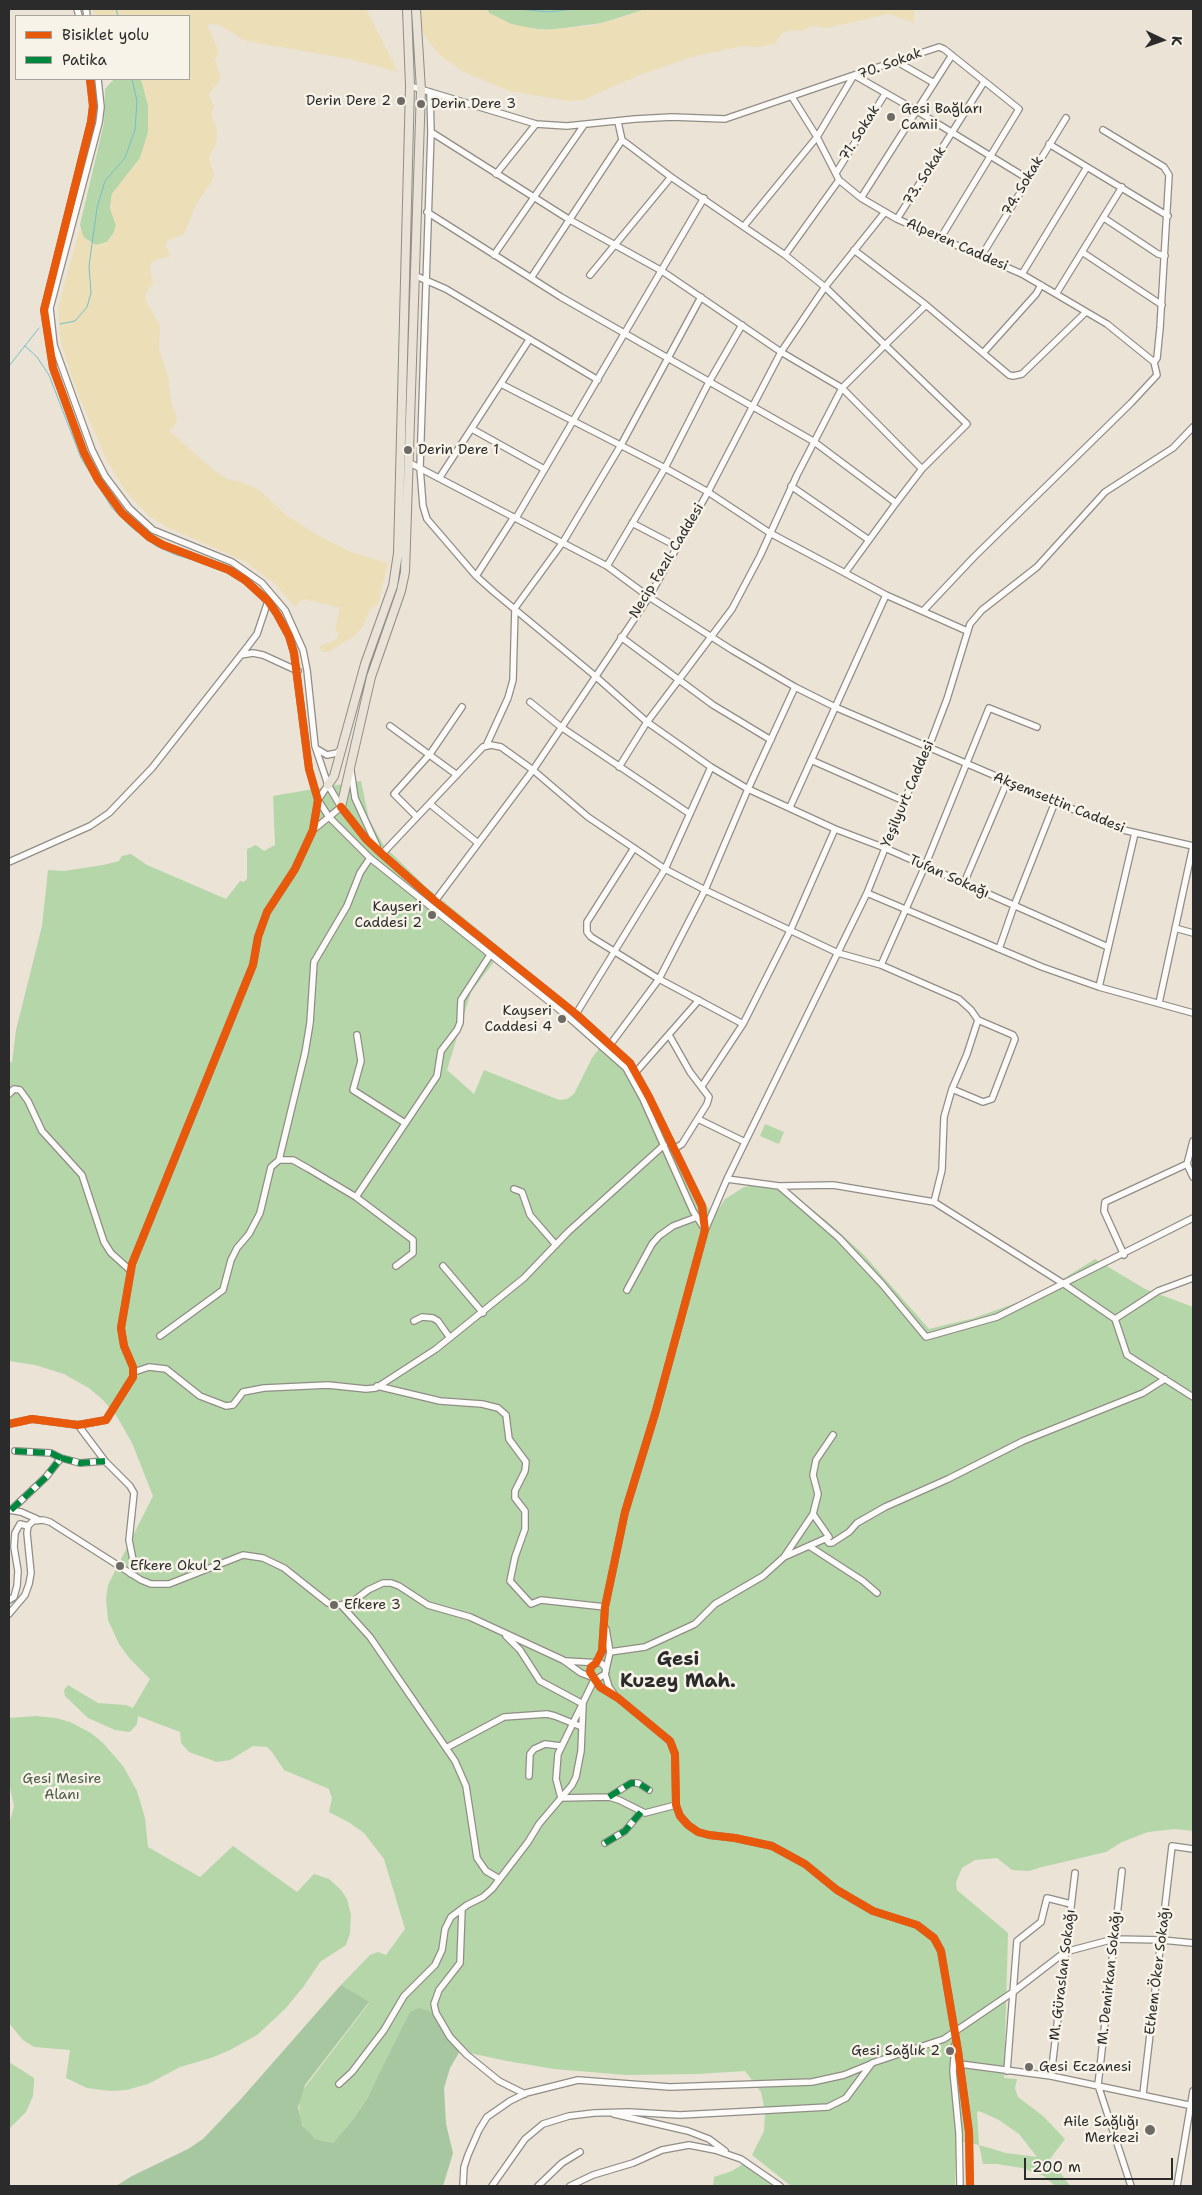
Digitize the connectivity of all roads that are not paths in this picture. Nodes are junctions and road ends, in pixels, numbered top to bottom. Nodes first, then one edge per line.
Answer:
1 (407, 9) edge
2 (416, 9) edge
3 (952, 55) junction
4 (898, 60) junction
5 (854, 76) junction
6 (90, 80) edge
7 (98, 80) edge
8 (984, 82) junction
9 (934, 83) junction
10 (410, 86) junction
11 (421, 90) junction
12 (430, 92) junction
13 (885, 94) junction
14 (792, 97) junction
15 (917, 111) junction
16 (1066, 118) dead end
17 (618, 122) junction
18 (536, 124) junction
19 (584, 125) junction
20 (1103, 130) dead end
21 (431, 132) junction
22 (952, 134) junction
23 (817, 137) junction
24 (622, 140) junction
25 (1049, 144) junction
26 (991, 157) junction
27 (1087, 167) junction
28 (836, 173) junction
29 (496, 174) junction
30 (671, 177) junction
31 (1028, 179) junction
32 (840, 180) junction
33 (1122, 187) junction
34 (534, 198) junction
35 (704, 198) junction
36 (861, 198) junction
37 (427, 212) junction
38 (885, 212) junction
39 (1168, 216) junction
40 (1104, 218) junction
41 (897, 219) junction
42 (570, 220) junction
43 (744, 226) junction
44 (940, 239) junction
45 (615, 243) junction
46 (854, 250) junction
47 (1082, 252) junction
48 (494, 255) junction
49 (785, 255) junction
50 (982, 255) junction
51 (1165, 256) junction
52 (662, 271) junction
53 (1022, 274) junction
54 (414, 275) junction
55 (590, 275) dead end
56 (531, 278) junction
57 (426, 280) junction
58 (1041, 285) junction
59 (825, 286) junction
60 (1056, 294) junction
61 (702, 297) junction
62 (926, 305) junction
63 (1162, 305) junction
64 (1086, 312) junction
65 (742, 324) junction
66 (625, 333) junction
67 (529, 340) junction
68 (885, 345) junction
69 (781, 352) junction
70 (983, 353) junction
71 (667, 358) junction
72 (1154, 362) junction
73 (598, 380) junction
74 (709, 382) junction
75 (501, 384) junction
76 (842, 388) junction
77 (754, 406) junction
78 (573, 422) junction
79 (1193, 427) edge
80 (472, 429) junction
81 (813, 441) junction
82 (621, 446) junction
83 (408, 462) junction
84 (420, 468) junction
85 (665, 468) junction
86 (544, 469) junction
87 (922, 469) junction
88 (440, 477) junction
89 (791, 486) junction
90 (708, 492) junction
91 (896, 503) junction
92 (515, 518) junction
93 (632, 524) junction
94 (770, 533) junction
95 (869, 540) junction
96 (563, 542) junction
97 (678, 547) junction
98 (607, 566) junction
99 (845, 573) junction
100 (476, 576) junction
101 (886, 594) junction
102 (648, 597) junction
103 (268, 601) junction
104 (515, 608) junction
105 (923, 611) junction
106 (967, 631) junction
107 (620, 637) junction
108 (712, 637) junction
109 (238, 657) junction
110 (298, 671) junction
111 (594, 675) junction
112 (679, 680) junction
113 (795, 688) junction
114 (530, 702) dead end
115 (462, 707) dead end
116 (835, 708) junction
117 (646, 722) junction
118 (390, 726) dead end
119 (561, 727) junction
120 (1037, 727) dead end
121 (771, 740) junction
122 (344, 745) junction
123 (315, 746) junction
124 (486, 746) junction
125 (928, 748) junction
126 (430, 754) junction
127 (352, 755) junction
128 (811, 760) junction
129 (966, 764) junction
130 (619, 766) junction
131 (711, 767) junction
132 (533, 770) junction
133 (457, 775) junction
134 (1007, 782) junction
135 (328, 785) junction
136 (748, 789) junction
137 (318, 800) junction
138 (904, 801) junction
139 (1055, 802) junction
140 (430, 804) junction
141 (341, 807) junction
142 (790, 807) junction
143 (690, 814) junction
144 (329, 817) junction
145 (418, 817) junction
146 (835, 829) junction
147 (313, 830) junction
148 (1135, 833) junction
149 (478, 843) junction
150 (1193, 846) edge
151 (634, 848) junction
152 (885, 848) junction
153 (382, 854) junction
154 (370, 858) junction
155 (9, 862) edge
156 (925, 866) junction
157 (665, 869) junction
158 (964, 883) junction
159 (705, 890) junction
160 (867, 892) junction
161 (435, 900) junction
162 (1014, 906) junction
163 (904, 909) junction
164 (1176, 928) junction
165 (791, 929) junction
166 (1193, 934) edge
167 (1108, 947) junction
168 (999, 949) junction
169 (615, 952) junction
170 (838, 953) junction
171 (490, 955) junction
172 (881, 965) junction
173 (659, 979) junction
174 (1099, 986) junction
175 (699, 1000) junction
176 (1159, 1003) junction
177 (1193, 1012) edge
178 (576, 1014) junction
179 (978, 1020) junction
180 (743, 1024) junction
181 (357, 1035) dead end
182 (669, 1035) junction
183 (610, 1045) junction
184 (635, 1073) junction
185 (702, 1086) junction
186 (952, 1089) junction
187 (9, 1094) edge
188 (698, 1119) junction
189 (405, 1122) junction
190 (1193, 1141) edge
191 (745, 1142) junction
192 (664, 1145) junction
193 (674, 1148) junction
194 (279, 1160) junction
195 (1187, 1164) junction
196 (1193, 1177) edge
197 (726, 1179) junction
198 (779, 1186) junction
199 (514, 1189) dead end
200 (356, 1197) junction
201 (934, 1202) junction
202 (697, 1217) junction
203 (1193, 1218) edge
204 (705, 1230) junction
205 (556, 1245) junction
206 (1124, 1254) junction
207 (396, 1266) dead end
208 (443, 1266) dead end
209 (131, 1271) junction
210 (1193, 1278) edge
211 (1064, 1284) junction
212 (627, 1290) dead end
213 (483, 1313) junction
214 (1115, 1319) junction
215 (414, 1321) dead end
216 (160, 1336) dead end
217 (450, 1338) junction
218 (134, 1372) junction
219 (1165, 1379) junction
220 (377, 1386) junction
221 (1193, 1397) edge
222 (9, 1424) edge
223 (78, 1425) junction
224 (833, 1435) dead end
225 (16, 1451) dead end
226 (62, 1458) junction
227 (105, 1460) junction
228 (10, 1510) edge
229 (813, 1514) junction
230 (37, 1520) junction
231 (28, 1526) junction
232 (826, 1539) junction
233 (809, 1546) junction
234 (784, 1557) junction
235 (131, 1574) junction
236 (877, 1593) dead end
237 (9, 1600) edge
238 (341, 1605) junction
239 (605, 1607) junction
240 (9, 1614) edge
241 (605, 1622) junction
242 (492, 1627) junction
243 (610, 1652) junction
244 (563, 1660) junction
245 (596, 1663) junction
246 (606, 1673) junction
247 (595, 1678) junction
248 (618, 1698) junction
249 (583, 1704) junction
250 (572, 1724) junction
251 (582, 1727) junction
252 (561, 1746) junction
253 (446, 1748) junction
254 (529, 1776) dead end
255 (649, 1790) dead end
256 (609, 1797) junction
257 (561, 1798) junction
258 (676, 1804) junction
259 (641, 1812) junction
260 (605, 1843) dead end
261 (1193, 1849) edge
262 (1122, 1871) dead end
263 (1076, 1873) dead end
264 (498, 1878) junction
265 (1071, 1904) junction
266 (462, 1909) junction
267 (1114, 1939) junction
268 (1162, 1940) junction
269 (1193, 1943) edge
270 (1065, 1952) junction
271 (1013, 1992) junction
272 (955, 2033) junction
273 (872, 2063) junction
274 (960, 2064) junction
275 (1007, 2071) junction
276 (1051, 2076) junction
277 (338, 2084) dead end
278 (1098, 2085) junction
279 (1193, 2092) edge
280 (525, 2094) junction
281 (1143, 2094) junction
282 (1192, 2106) edge
283 (609, 2112) junction
284 (580, 2152) dead end
285 (730, 2156) junction
286 (463, 2186) edge
287 (492, 2186) edge
288 (538, 2186) edge
289 (570, 2186) edge
290 (780, 2186) edge
291 (960, 2186) edge
292 (970, 2186) edge
293 (1132, 2186) edge
294 (1177, 2186) edge

1 - 10 main road
2 - 11 main road
3 - 4 street, 70. Sokak
3 - 8 street
3 - 9 street
4 - 5 street, 70. Sokak
4 - 9 street
5 - 13 street
5 - 14 street
5 - 23 street, 70. Sokak
6 - 103 street
7 - 123 street
8 - 22 street, 73. Sokak
8 - 26 street
9 - 15 street
10 - 11 street
10 - 122 main road
11 - 12 street
11 - 54 main road
12 - 18 street
12 - 21 street, Tufan Sokağı
13 - 15 street
13 - 28 street, 71. Sokak
14 - 17 street
14 - 23 street, Alperen Caddesi
15 - 22 street
15 - 36 street
16 - 25 street, 74. Sokak
17 - 19 street
17 - 24 street
18 - 19 street
18 - 29 street
19 - 34 street
20 - 39 street
21 - 29 street
21 - 37 street, Tufan Sokağı
22 - 26 street
22 - 41 street, 73. Sokak
23 - 28 street, Alperen Caddesi
23 - 43 street, 70. Sokak
24 - 30 street
24 - 42 street
25 - 27 street
25 - 31 street, 74. Sokak
26 - 31 street
26 - 44 street
27 - 33 street
27 - 53 street
28 - 32 street, Alperen Caddesi
29 - 34 street
30 - 35 street
30 - 45 street
31 - 50 street, 74. Sokak
32 - 36 street, Alperen Caddesi
32 - 49 street
33 - 39 street
33 - 40 street
34 - 42 street
34 - 48 street
35 - 43 street
35 - 52 street
36 - 38 street, Alperen Caddesi
37 - 48 street
37 - 57 street, Tufan Sokağı
38 - 41 street, Alperen Caddesi
38 - 46 street, Necip Fazıl Caddesi
39 - 51 street
40 - 47 street
40 - 51 street
41 - 44 street, Alperen Caddesi
42 - 45 street
42 - 56 street
43 - 49 street
44 - 50 street, Alperen Caddesi
45 - 52 street
45 - 55 street
46 - 59 street, Necip Fazıl Caddesi
46 - 62 street
47 - 60 street
47 - 63 street
48 - 56 street
49 - 59 street
50 - 53 street, Alperen Caddesi
51 - 63 street
52 - 61 street
52 - 66 street
53 - 58 street, Alperen Caddesi
54 - 57 street
54 - 83 main road
56 - 66 street
57 - 67 street
57 - 84 street, Tufan Sokağı
58 - 60 street, Alperen Caddesi
58 - 70 street
59 - 68 street
59 - 69 street, Necip Fazıl Caddesi
60 - 64 street, Alperen Caddesi
61 - 65 street
61 - 71 street
62 - 68 street
62 - 70 street
63 - 72 street
64 - 70 street
64 - 72 street, Alperen Caddesi
65 - 69 street
65 - 74 street
66 - 71 street
66 - 73 street
67 - 73 street
67 - 75 street
68 - 76 street
68 - 87 street
69 - 76 street
69 - 77 street, Necip Fazıl Caddesi
71 - 74 street
71 - 82 street
72 - 105 street
73 - 78 street
74 - 77 street
74 - 85 street
75 - 78 street
75 - 80 street
76 - 81 street
76 - 87 street
77 - 81 street
77 - 90 street, Necip Fazıl Caddesi
78 - 82 street
78 - 86 street
79 - 106 street, Yeşilyurt Caddesi
80 - 86 street
80 - 88 street
81 - 89 street
81 - 91 street
82 - 85 street
82 - 96 street
83 - 84 street, Akşemsettin Caddesi
83 - 127 main road
84 - 88 street, Akşemsettin Caddesi
84 - 100 street, Tufan Sokağı
85 - 90 street
85 - 93 street
86 - 92 street
87 - 91 street
88 - 92 street, Akşemsettin Caddesi
89 - 94 street
89 - 95 street
90 - 94 street
90 - 97 street, Necip Fazıl Caddesi
91 - 95 street
92 - 96 street, Akşemsettin Caddesi
92 - 100 street
93 - 97 street
93 - 98 street
94 - 99 street
94 - 108 street
95 - 99 street
96 - 98 street, Akşemsettin Caddesi
96 - 104 street
97 - 102 street, Necip Fazıl Caddesi
98 - 102 street, Akşemsettin Caddesi
99 - 101 street
100 - 104 street, Tufan Sokağı
101 - 105 street
101 - 116 street
102 - 107 street, Necip Fazıl Caddesi
102 - 108 street, Akşemsettin Caddesi
103 - 109 street
103 - 110 street
104 - 111 street, Tufan Sokağı
104 - 124 street
105 - 106 street
106 - 125 street, Yeşilyurt Caddesi
107 - 111 street, Necip Fazıl Caddesi
107 - 112 street
108 - 112 street
108 - 113 street, Akşemsettin Caddesi
109 - 110 street
109 - 155 street
110 - 137 street
111 - 117 street, Tufan Sokağı
111 - 119 street, Necip Fazıl Caddesi
112 - 117 street
112 - 121 street
113 - 116 street, Akşemsettin Caddesi
113 - 121 street
114 - 119 street
115 - 126 street
116 - 125 street, Akşemsettin Caddesi
116 - 128 street
117 - 130 street
117 - 131 street, Tufan Sokağı
118 - 126 street
119 - 130 street
119 - 132 street, Necip Fazıl Caddesi
120 - 129 street
121 - 136 street
122 - 123 street
122 - 135 main road
123 - 135 street
124 - 132 street
124 - 133 street
125 - 129 street, Akşemsettin Caddesi
125 - 138 street, Yeşilyurt Caddesi
126 - 133 street
126 - 145 street
127 - 141 main road
127 - 153 street
128 - 138 street
128 - 142 street
129 - 134 street, Akşemsettin Caddesi
129 - 156 street
130 - 143 street
131 - 136 street, Tufan Sokağı
131 - 143 street
132 - 149 street, Necip Fazıl Caddesi
132 - 151 street
133 - 140 street
134 - 139 street, Akşemsettin Caddesi
134 - 158 street
135 - 137 street
135 - 141 street
136 - 142 street, Tufan Sokağı
136 - 159 street
137 - 144 street
137 - 147 street
138 - 152 street, Yeşilyurt Caddesi
139 - 148 street, Akşemsettin Caddesi
139 - 162 street
140 - 145 street
140 - 149 street
141 - 144 street
141 - 153 street
142 - 146 street, Tufan Sokağı
143 - 157 street
144 - 147 street
144 - 154 street
145 - 153 street
146 - 152 street, Tufan Sokağı
146 - 165 street
147 - 209 street
148 - 150 street, Akşemsettin Caddesi
148 - 167 street
149 - 161 street, Necip Fazıl Caddesi
150 - 164 street
151 - 157 street
151 - 169 street
152 - 156 street, Tufan Sokağı
152 - 160 street, Yeşilyurt Caddesi
153 - 161 street
154 - 171 street
154 - 194 street
156 - 158 street, Tufan Sokağı
156 - 163 street
157 - 159 street
157 - 169 street
158 - 162 street, Tufan Sokağı
159 - 165 street
159 - 173 street
160 - 163 street
160 - 170 street, Yeşilyurt Caddesi
161 - 178 street
162 - 167 street, Tufan Sokağı
162 - 168 street
163 - 168 street
163 - 172 street
164 - 166 street
164 - 176 street
165 - 170 street
165 - 180 street
167 - 174 street
168 - 174 street
169 - 173 street
169 - 178 street
170 - 172 street
170 - 191 street, Yeşilyurt Caddesi
171 - 189 street
171 - 192 street
172 - 179 street
173 - 175 street
173 - 183 street
174 - 176 street
175 - 180 street
175 - 182 street
176 - 177 street
178 - 183 street
179 - 186 street
179 - 186 street
180 - 185 street
181 - 189 street
182 - 184 street
182 - 185 street
183 - 184 street
184 - 193 street
185 - 188 street
186 - 201 street
187 - 209 street
188 - 191 street
188 - 193 street
189 - 200 street
190 - 195 street
191 - 197 street, Yeşilyurt Caddesi
192 - 202 street
192 - 205 street
193 - 204 street
194 - 200 street
194 - 216 street
195 - 196 street
195 - 206 street
197 - 198 street
197 - 204 street, Yeşilyurt Caddesi
198 - 201 street
198 - 211 street
199 - 205 street
200 - 207 street
201 - 211 street
202 - 204 street
202 - 212 street
203 - 206 street
204 - 239 street, Yeşilyurt Caddesi
205 - 213 street
206 - 211 street
208 - 213 street
209 - 218 street
210 - 214 street
211 - 214 street
213 - 217 street
214 - 219 street
215 - 217 street
217 - 220 street
218 - 220 street
218 - 223 street
219 - 221 street
219 - 232 street
220 - 239 street
222 - 223 street
223 - 227 street
224 - 229 street
225 - 226 street
226 - 227 street
226 - 228 street
227 - 235 street
228 - 230 street
229 - 232 street
229 - 234 street
230 - 231 street
230 - 235 street
231 - 237 street
231 - 240 street
232 - 233 street
233 - 234 street
233 - 236 street
234 - 243 street
235 - 238 street
238 - 242 street
238 - 253 street
239 - 241 street, Yeşilyurt Caddesi
241 - 243 street
241 - 245 street
242 - 244 street
242 - 249 street
243 - 246 street
244 - 245 street
244 - 247 street
245 - 246 street
245 - 247 street
246 - 247 street
246 - 248 street
247 - 248 street
247 - 249 street
248 - 258 street
249 - 250 street
249 - 251 street
250 - 251 street
250 - 252 street
250 - 253 street
251 - 257 street
252 - 254 street
252 - 257 street
253 - 264 street
255 - 256 street
256 - 257 street
256 - 259 street
257 - 264 street
258 - 259 street
258 - 272 street
259 - 260 street
261 - 268 street, Ethem Öker Sokağı
262 - 267 street, M. Demirkan Sokağı
263 - 265 street, M. Güraslan Sokağı
264 - 266 street
265 - 270 street, M. Güraslan Sokağı
265 - 271 street
266 - 277 street
266 - 280 street
267 - 268 street
267 - 270 street
267 - 278 street, M. Demirkan Sokağı
268 - 269 street
268 - 281 street, Ethem Öker Sokağı
270 - 271 street
270 - 276 street, M. Güraslan Sokağı
271 - 272 street
271 - 275 street
272 - 273 street
272 - 274 street
272 - 291 street
273 - 280 street
273 - 283 street
274 - 275 street
274 - 292 street
275 - 276 street
276 - 278 street
278 - 281 street
278 - 293 street
279 - 282 street
280 - 286 street
281 - 282 street
282 - 294 street
283 - 285 street
283 - 287 street
284 - 288 street
285 - 289 street
285 - 290 street

